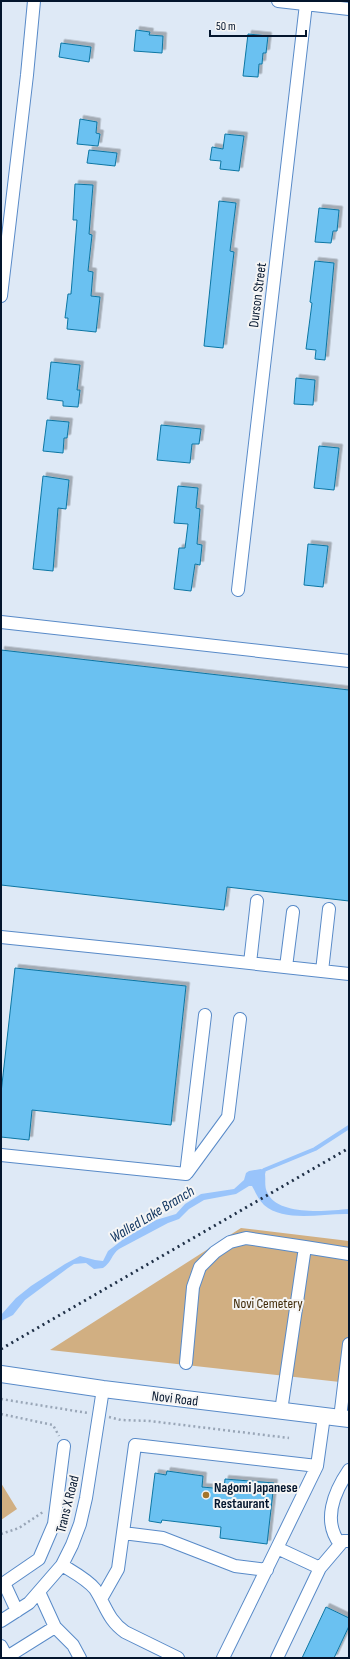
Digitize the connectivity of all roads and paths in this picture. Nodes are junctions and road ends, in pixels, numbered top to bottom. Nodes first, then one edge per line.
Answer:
1 (34, 1) edge
2 (278, 1) edge
3 (306, 4) junction
4 (349, 9) edge
5 (1, 296) edge
6 (238, 590) dead end
7 (1, 622) edge
8 (349, 661) edge
9 (257, 901) dead end
10 (330, 909) dead end
11 (293, 912) dead end
12 (1, 937) edge
13 (250, 963) junction
14 (286, 967) junction
15 (322, 971) junction
16 (349, 974) edge
17 (205, 1015) dead end
18 (240, 1019) dead end
19 (1, 1155) edge
20 (186, 1174) junction
21 (305, 1247) junction
22 (349, 1254) edge
23 (349, 1344) edge
24 (186, 1362) dead end
25 (1, 1374) edge
26 (103, 1389) junction
27 (1, 1399) edge
28 (281, 1411) junction
29 (1, 1414) edge
30 (99, 1415) junction
31 (324, 1416) junction
32 (344, 1418) edge
33 (289, 1438) dead end
34 (64, 1446) joint
35 (317, 1466) junction
36 (349, 1470) edge
37 (57, 1502) junction
38 (123, 1533) junction
39 (1, 1534) edge
40 (345, 1543) edge
41 (278, 1548) junction
42 (62, 1565) junction
43 (320, 1568) junction
44 (267, 1570) junction
45 (2, 1584) edge
46 (39, 1592) junction
47 (101, 1599) junction
48 (17, 1611) junction
49 (1, 1621) edge
50 (55, 1627) junction
51 (1, 1646) edge
52 (6, 1658) edge
53 (80, 1658) edge
54 (178, 1658) edge
55 (223, 1658) edge
56 (277, 1658) edge

1 - 5 street
2 - 3 street
3 - 4 street
3 - 6 street, Durson Street
7 - 8 street
9 - 13 street
10 - 15 street
11 - 14 street
12 - 13 street
13 - 14 street
14 - 15 street
15 - 16 street
17 - 20 street
18 - 20 street
19 - 20 street
21 - 22 street
21 - 24 street
21 - 28 street
23 - 32 street
25 - 26 main road, Novi Road
26 - 28 main road, Novi Road
26 - 30 street, Trans X Road
27 - 30 path
28 - 31 main road, Novi Road
29 - 34 path
30 - 33 path
30 - 42 street, Trans X Road
31 - 32 main road, Novi Road
31 - 35 street
34 - 37 street
35 - 38 street
35 - 41 street
36 - 40 street
37 - 39 path
37 - 45 street
38 - 44 street
38 - 47 street
40 - 43 street
41 - 43 street
41 - 44 street
42 - 46 street, Trans X Road
42 - 47 street
43 - 56 street
44 - 55 street
45 - 48 street
46 - 48 street, Trans X Road
46 - 50 street
47 - 54 street
48 - 49 street, Trans X Road
50 - 52 street
50 - 53 street
51 - 52 street

